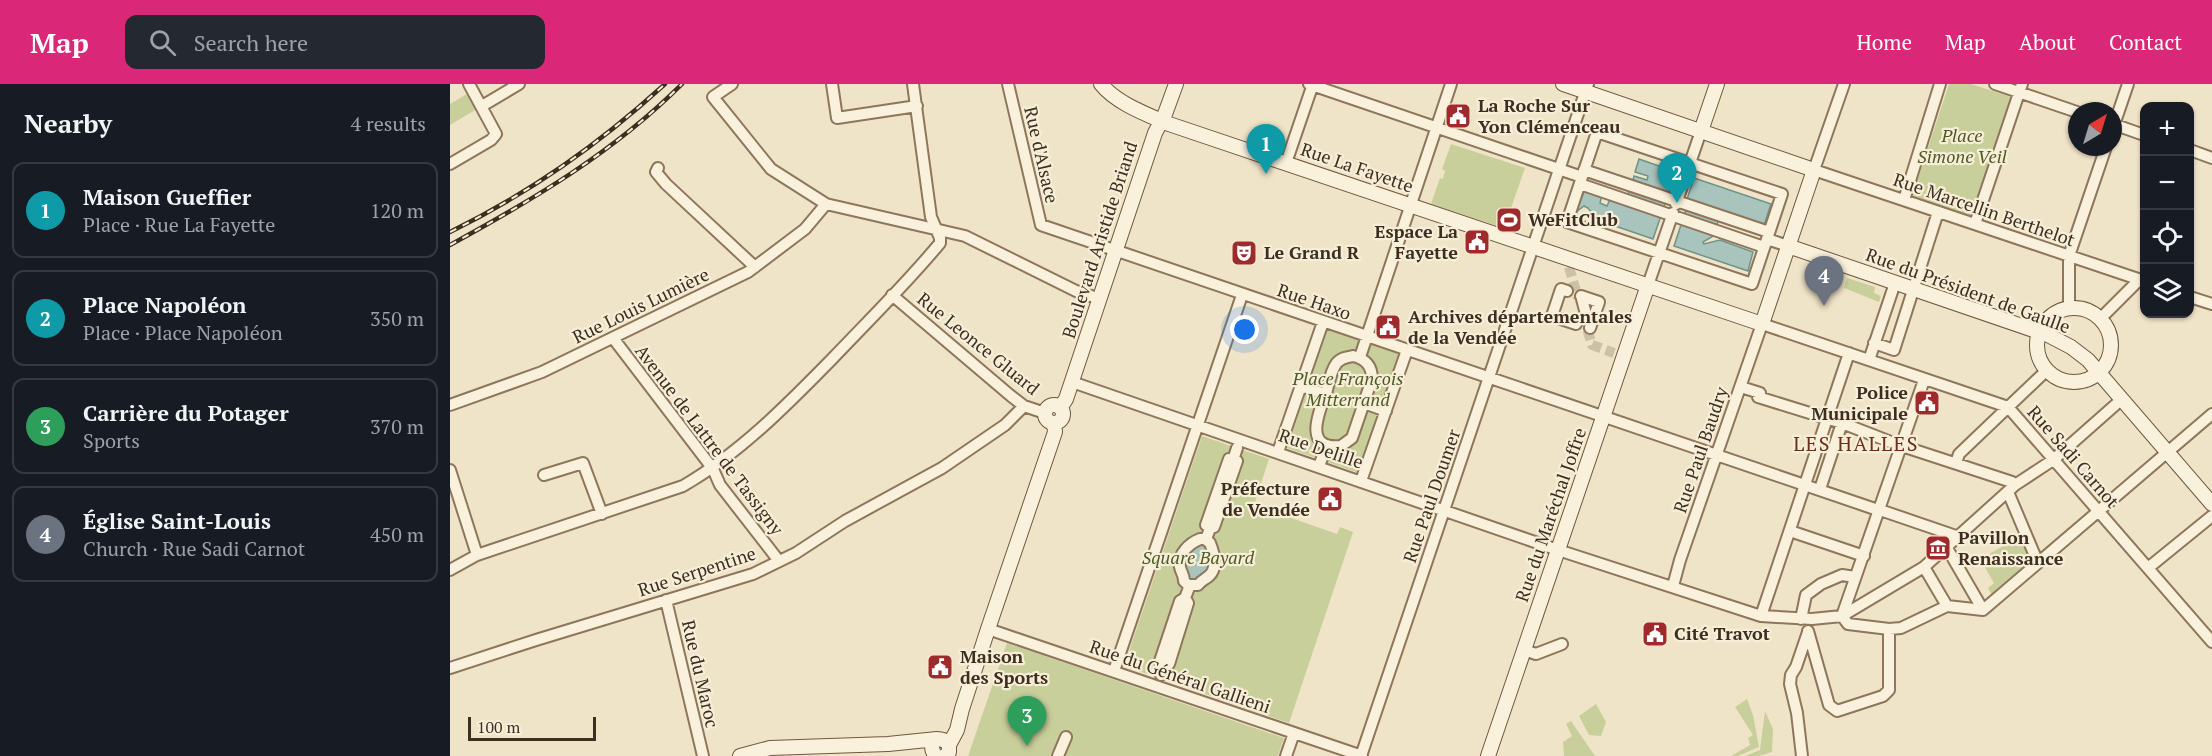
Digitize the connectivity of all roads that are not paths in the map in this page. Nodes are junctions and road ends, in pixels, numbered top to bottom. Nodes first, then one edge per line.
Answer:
1 (469, 84) edge
2 (519, 84) edge
3 (732, 84) edge
4 (832, 84) edge
5 (913, 84) edge
6 (1008, 84) edge
7 (1176, 84) edge
8 (1311, 84) edge
9 (1451, 84) edge
10 (1563, 84) edge
11 (1717, 84) edge
12 (1844, 84) edge
13 (1940, 84) edge
14 (1995, 84) edge
15 (2128, 84) edge
16 (1104, 87) edge
17 (1587, 88) edge
18 (2021, 88) edge
19 (2122, 102) edge
20 (482, 106) junction
21 (917, 106) junction
22 (2068, 108) edge
23 (1162, 126) junction
24 (1436, 127) junction
25 (2122, 129) edge
26 (1701, 131) junction
27 (2140, 134) edge
28 (2194, 151) edge
29 (2103, 156) edge
30 (2212, 158) edge
31 (1690, 163) junction
32 (450, 164) edge
33 (1286, 164) junction
34 (658, 168) dead end
35 (1560, 169) junction
36 (1814, 170) junction
37 (1582, 177) junction
38 (1904, 200) junction
39 (826, 204) junction
40 (1410, 205) junction
41 (1674, 208) junction
42 (1938, 212) junction
43 (1975, 224) junction
44 (937, 228) junction
45 (1766, 239) junction
46 (1788, 246) junction
47 (1534, 247) junction
48 (1116, 252) junction
49 (1659, 253) junction
50 (2069, 256) junction
51 (755, 267) junction
52 (2140, 279) edge
53 (2140, 282) edge
54 (1894, 283) junction
55 (1648, 285) junction
56 (1914, 289) junction
57 (1567, 291) dead end
58 (892, 295) junction
59 (1242, 295) junction
60 (2194, 298) edge
61 (1100, 299) junction
62 (2212, 304) edge
63 (2068, 308) junction
64 (1586, 314) dead end
65 (2100, 319) junction
66 (1323, 322) junction
67 (1576, 324) tunnel mouth
68 (1762, 324) junction
69 (1590, 327) tunnel mouth
70 (2039, 332) junction
71 (1366, 337) junction
72 (613, 338) junction
73 (1874, 344) junction
74 (1407, 350) junction
75 (1894, 350) junction
76 (1849, 353) junction
77 (1360, 357) junction
78 (1869, 360) junction
79 (1888, 367) junction
80 (2046, 370) junction
81 (2099, 372) junction
82 (1489, 379) junction
83 (1924, 380) junction
84 (1072, 382) junction
85 (1301, 386) junction
86 (1741, 387) junction
87 (1325, 394) junction
88 (2122, 399) junction
89 (1364, 403) junction
90 (450, 405) edge
91 (1024, 406) junction
92 (2008, 407) junction
93 (1386, 411) junction
94 (2212, 414) edge
95 (1604, 417) junction
96 (1050, 418) junction
97 (1827, 420) junction
98 (1842, 423) junction
99 (1198, 424) junction
100 (1327, 445) junction
101 (1899, 445) junction
102 (1237, 448) dead end
103 (1278, 452) junction
104 (2168, 453) junction
105 (1717, 454) junction
106 (2053, 460) junction
107 (1956, 463) junction
108 (1319, 466) junction
109 (713, 469) junction
110 (450, 470) edge
111 (544, 475) dead end
112 (1361, 481) junction
113 (1805, 484) junction
114 (2011, 488) junction
115 (1820, 489) junction
116 (2212, 504) edge
117 (1878, 509) junction
118 (1445, 511) junction
119 (2099, 512) junction
120 (602, 514) junction
121 (2212, 516) edge
122 (1790, 531) junction
123 (1959, 537) junction
124 (1206, 539) junction
125 (1947, 548) junction
126 (1558, 550) junction
127 (477, 555) junction
128 (1864, 556) junction
129 (779, 561) junction
130 (2038, 563) junction
131 (1924, 567) junction
132 (2148, 568) junction
133 (450, 570) edge
134 (1855, 578) junction
135 (1673, 586) junction
136 (1188, 591) junction
137 (666, 600) junction
138 (1947, 606) junction
139 (1983, 610) junction
140 (1761, 616) junction
141 (1842, 616) junction
142 (1806, 619) junction
143 (988, 629) junction
144 (1889, 629) junction
145 (1808, 631) junction
146 (2212, 642) edge
147 (1562, 644) dead end
148 (1524, 650) junction
149 (1802, 651) junction
150 (1816, 654) junction
151 (450, 668) edge
152 (1114, 671) junction
153 (1163, 671) dead end
154 (1294, 733) junction
155 (1066, 737) dead end
156 (941, 751) edge
157 (1063, 754) edge
158 (703, 756) edge
159 (740, 756) edge
160 (1286, 756) edge
161 (1361, 756) edge
162 (1488, 756) edge
163 (1802, 756) edge

1 - 20 street
2 - 20 street
3 - 39 street
4 - 21 street
5 - 21 street
6 - 48 street, Rue d'Alsace
7 - 23 street, Boulevard Aristide Briand
8 - 24 street
8 - 33 street
9 - 24 street
10 - 17 street
11 - 26 street
12 - 36 street
13 - 38 street
14 - 18 street
15 - 19 street
16 - 23 street
17 - 26 street
17 - 35 street, Rue Paul Doumer
18 - 22 street
18 - 43 street
20 - 32 street
21 - 44 street
23 - 33 street, Rue La Fayette
23 - 48 street, Boulevard Aristide Briand
24 - 35 street
24 - 40 street
25 - 27 street
26 - 31 street
26 - 36 street
28 - 30 street
29 - 50 street
31 - 37 street
31 - 41 street
31 - 45 street
33 - 40 street, Rue La Fayette
34 - 51 street
35 - 37 street
35 - 47 street, Rue Paul Doumer
36 - 38 street, Rue Marcellin Berthelot
36 - 46 street
37 - 41 street
37 - 41 street
37 - 49 street
38 - 42 street, Rue Marcellin Berthelot
39 - 44 street
39 - 51 street, Rue Louis Lumière
40 - 47 street, Rue La Fayette
40 - 71 street
41 - 45 street
41 - 45 street
41 - 49 street
42 - 43 street, Rue Marcellin Berthelot
42 - 56 street
43 - 50 street, Rue Marcellin Berthelot
44 - 58 street
44 - 61 street
45 - 46 street
45 - 49 street
46 - 54 street, Rue du Président de Gaulle
46 - 68 street
47 - 55 street, Rue La Fayette
47 - 82 street, Rue Paul Doumer
48 - 59 street, Rue Haxo
48 - 61 street, Boulevard Aristide Briand
49 - 55 street
50 - 52 street, Rue Marcellin Berthelot
50 - 63 street
51 - 72 street, Rue Louis Lumière
53 - 65 street
54 - 56 street, Rue du Président de Gaulle
54 - 73 street
55 - 68 street, Rue La Fayette
55 - 95 street, Rue du Maréchal Joffre
56 - 70 street, Rue du Président de Gaulle
56 - 75 street
57 - 67 street
58 - 91 street, Rue Leonce Gluard
58 - 109 street
59 - 66 street, Rue Haxo
59 - 99 street
60 - 62 street
61 - 84 street, Boulevard Aristide Briand
63 - 65 street
63 - 70 street
64 - 69 street
65 - 81 street
66 - 71 street, Rue Haxo
66 - 85 street
68 - 76 street, Rue Sadi Carnot
68 - 86 street, Rue Paul Baudry
70 - 80 street
70 - 81 street, Rue du Président de Gaulle
71 - 74 street, Rue Haxo
71 - 77 street
72 - 90 street, Rue Louis Lumière
72 - 109 street, Avenue de Lattre de Tassigny
73 - 75 street
73 - 78 street
74 - 82 street, Rue Haxo
74 - 93 street
75 - 79 street
76 - 78 street, Rue Sadi Carnot
76 - 97 street
77 - 87 street
77 - 89 street
78 - 79 street, Rue Sadi Carnot
79 - 83 street, Rue Sadi Carnot
80 - 81 street
80 - 92 street
81 - 88 street, Rue du Président de Gaulle
82 - 95 street, Rue Haxo
82 - 118 street, Rue Paul Doumer
83 - 92 street, Rue Sadi Carnot
83 - 101 street
84 - 96 street, Boulevard Aristide Briand
84 - 99 street, Rue Delille
85 - 87 street
85 - 103 street
86 - 97 street
86 - 105 street, Rue Paul Baudry
87 - 100 street
88 - 104 street, Rue du Président de Gaulle
88 - 106 street
89 - 93 street
89 - 100 street
91 - 96 street, Rue Leonce Gluard
91 - 129 street, Rue Serpentine
92 - 106 street, Rue Sadi Carnot
92 - 107 street
93 - 112 street
94 - 104 street
95 - 105 street, Rue Haxo
95 - 126 street, Rue du Maréchal Joffre
96 - 143 street, Boulevard Aristide Briand
97 - 98 street
97 - 113 street
98 - 101 street
98 - 115 street
99 - 103 street, Rue Delille
99 - 152 street
100 - 108 street
101 - 107 street
101 - 117 street
102 - 124 street
103 - 108 street, Rue Delille
104 - 116 street, Rue du Président de Gaulle
104 - 119 street
105 - 113 street, Rue Haxo
105 - 135 street, Rue Paul Baudry
106 - 114 street
106 - 119 street, Rue Sadi Carnot
107 - 114 street
108 - 112 street, Rue Delille
109 - 120 street
109 - 129 street, Avenue de Lattre de Tassigny
110 - 127 street
111 - 120 street
112 - 118 street, Rue Delille
113 - 115 street, Rue Haxo
113 - 122 street
114 - 123 street
114 - 130 street
115 - 117 street, Rue Haxo
117 - 123 street, Rue Haxo
117 - 128 street
118 - 126 street, Rue Delille
118 - 161 street, Rue Paul Doumer
119 - 130 street
119 - 132 street, Rue Sadi Carnot
120 - 127 street
121 - 132 street
122 - 128 street
122 - 140 street
123 - 125 street
124 - 136 street
124 - 136 street
125 - 131 street
125 - 139 street
126 - 135 street, Rue Delille
126 - 148 street, Rue du Maréchal Joffre
127 - 133 street
128 - 134 street
129 - 137 street, Rue Serpentine
130 - 139 street
131 - 138 street
131 - 141 street
132 - 146 street, Rue Sadi Carnot
134 - 141 street
134 - 142 street
135 - 140 street, Rue Delille
136 - 153 street
137 - 151 street, Rue Serpentine
137 - 158 street, Rue du Maroc
138 - 139 street
138 - 144 street
140 - 142 street, Rue Delille
141 - 142 street, Rue Delille
141 - 144 street
142 - 145 street
143 - 152 street, Rue du Général Gallieni
143 - 156 street, Boulevard Aristide Briand
144 - 150 street
145 - 149 street
145 - 150 street
147 - 148 street
148 - 162 street, Rue du Maréchal Joffre
149 - 150 street
149 - 163 street
152 - 154 street, Rue du Général Gallieni
154 - 160 street
154 - 161 street, Rue du Général Gallieni
155 - 157 street
156 - 159 street

